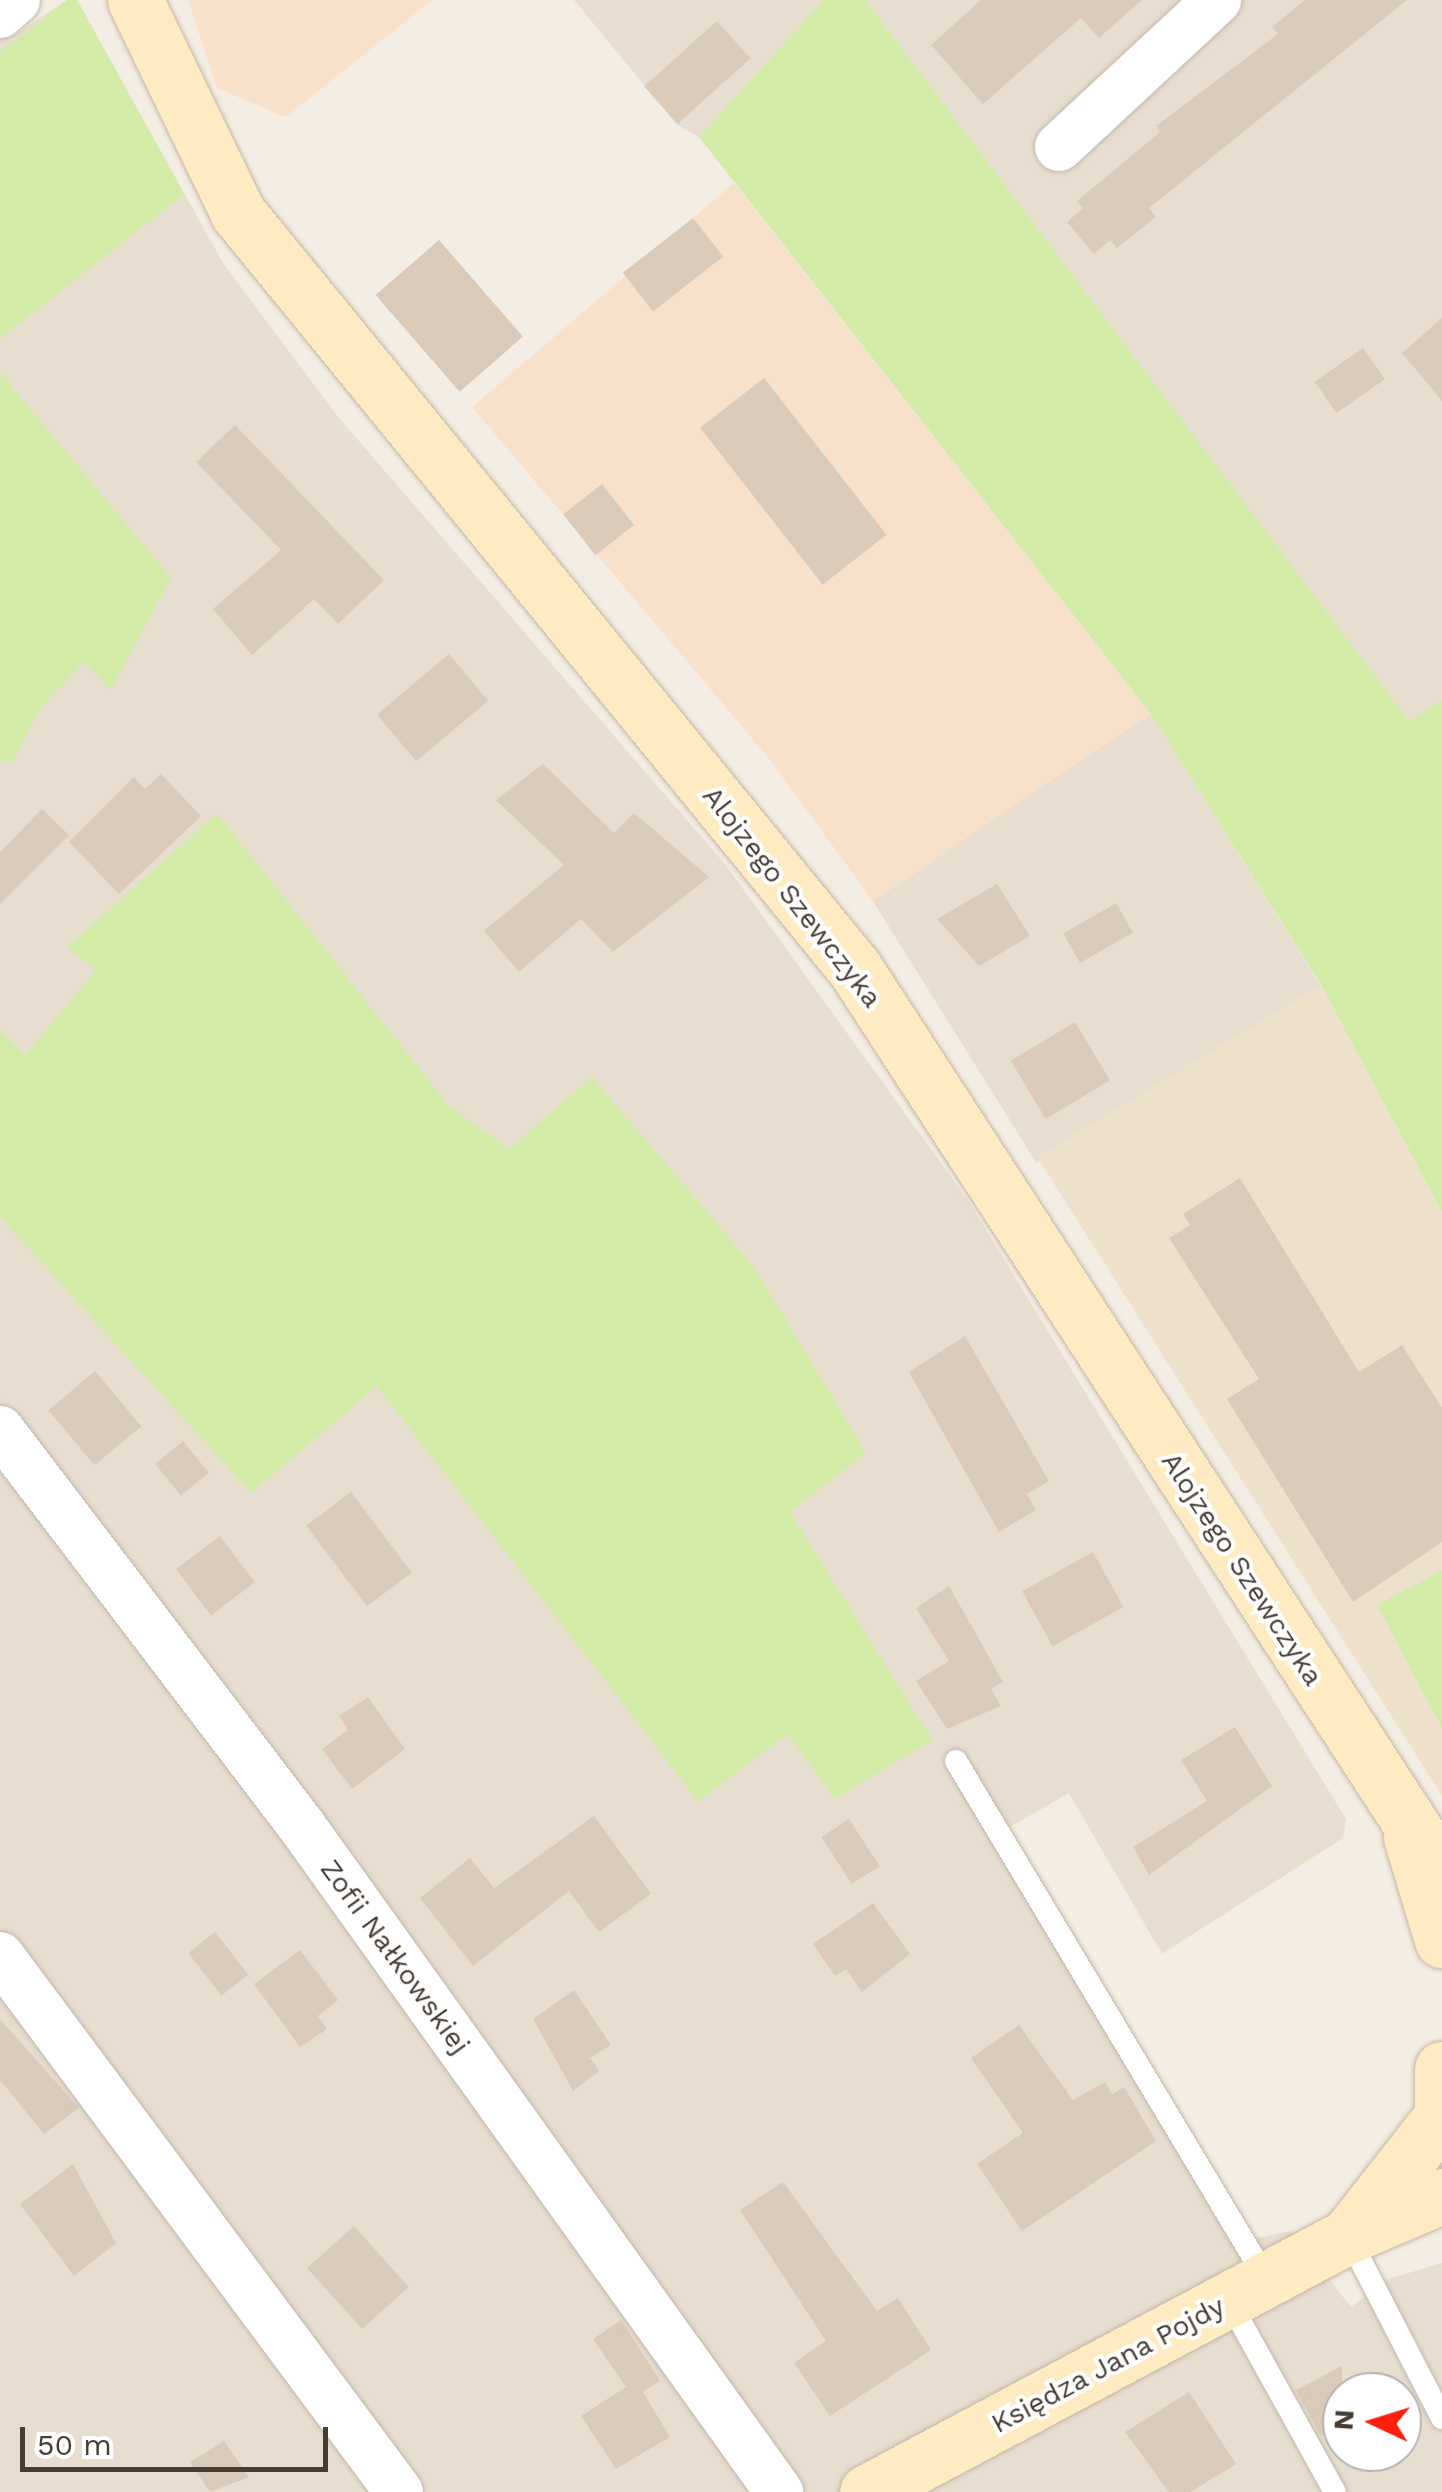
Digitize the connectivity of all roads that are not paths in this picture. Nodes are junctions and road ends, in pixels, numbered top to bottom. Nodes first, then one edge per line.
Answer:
1 (16, 0) edge
2 (135, 0) edge
3 (1217, 0) edge
4 (0, 14) edge
5 (1059, 147) dead end
6 (0, 1430) edge
7 (956, 1761) dead end
8 (1408, 1828) junction
9 (1442, 1872) edge
10 (1442, 1940) edge
11 (0, 1956) edge
12 (1441, 2106) edge
13 (1442, 2196) edge
14 (1348, 2236) junction
15 (1248, 2291) junction
16 (1442, 2418) edge
17 (891, 2486) edge
18 (399, 2492) edge
19 (780, 2492) edge
20 (1335, 2492) edge

1 - 4 street
2 - 8 street, Alojzego Szewczyka
3 - 5 street
6 - 19 street, Zofii Nałkowskiej
7 - 15 lane
8 - 9 street, Alojzego Szewczyka
8 - 10 street, Alojzego Szewczyka
11 - 18 street
12 - 14 street, Księdza Jana Pojdy
13 - 14 street, Księdza Jana Pojdy
14 - 15 street, Księdza Jana Pojdy
14 - 16 lane
15 - 17 street, Księdza Jana Pojdy
15 - 20 lane

